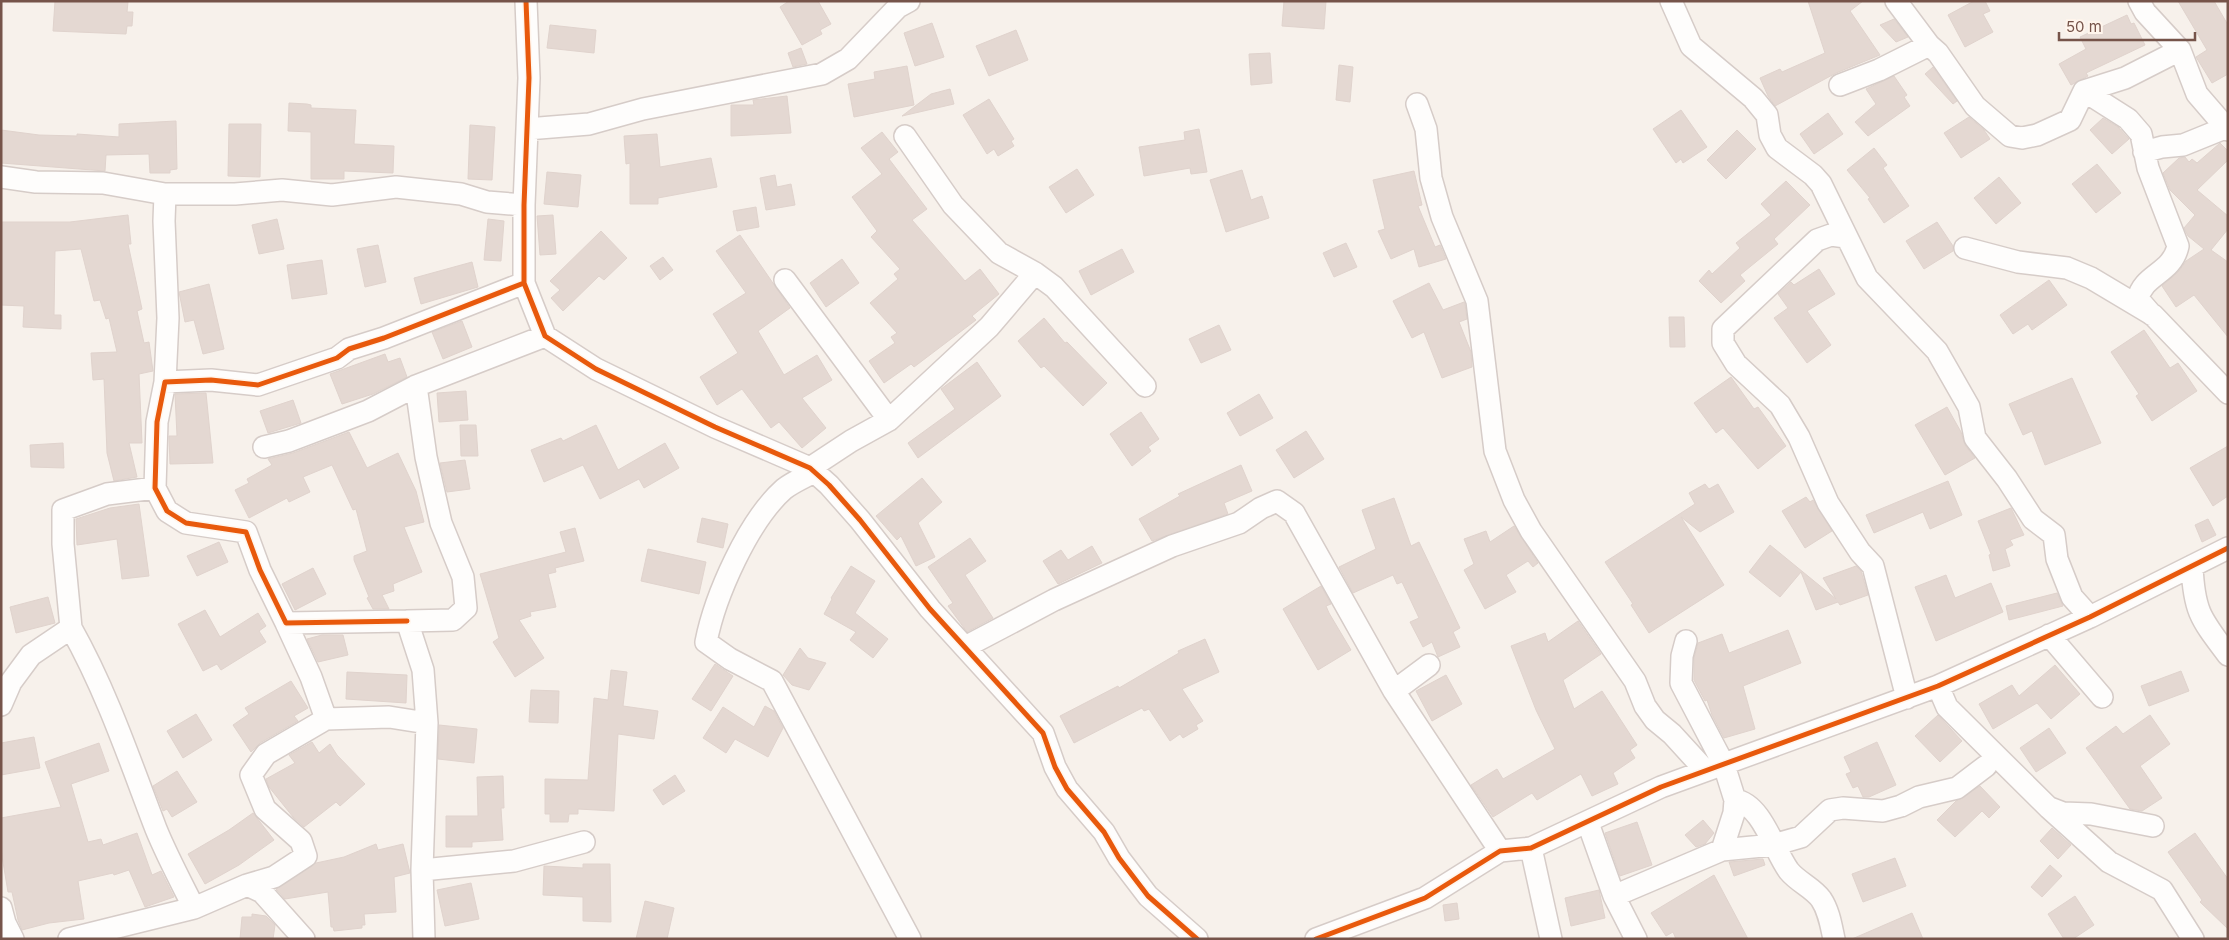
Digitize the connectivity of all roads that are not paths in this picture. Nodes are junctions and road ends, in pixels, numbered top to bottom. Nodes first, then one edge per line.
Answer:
1 (526, 1) edge
2 (909, 1) edge
3 (1671, 1) edge
4 (1896, 1) edge
5 (2139, 1) edge
6 (1929, 46) junction
7 (2180, 50) junction
8 (1840, 86) dead end
9 (2084, 91) junction
10 (1417, 104) dead end
11 (527, 129) junction
12 (2226, 129) edge
13 (905, 136) dead end
14 (2144, 152) junction
15 (1, 177) edge
16 (165, 194) junction
17 (524, 205) junction
18 (1846, 236) junction
19 (1965, 248) dead end
20 (1035, 272) junction
21 (785, 280) dead end
22 (524, 284) junction
23 (2152, 315) junction
24 (545, 336) junction
25 (165, 382) junction
26 (416, 386) junction
27 (1145, 386) dead end
28 (2228, 393) edge
29 (889, 420) junction
30 (264, 447) dead end
31 (812, 470) junction
32 (155, 488) junction
33 (2228, 548) edge
34 (2192, 566) junction
35 (2090, 617) junction
36 (407, 621) junction
37 (286, 623) junction
38 (71, 628) junction
39 (2049, 635) junction
40 (1686, 641) dead end
41 (965, 647) junction
42 (2228, 655) edge
43 (1429, 664) dead end
44 (1938, 686) junction
45 (1394, 691) junction
46 (2102, 697) dead end
47 (1906, 698) junction
48 (1, 705) edge
49 (326, 719) junction
50 (427, 723) junction
51 (1986, 766) dead end
52 (1715, 767) junction
53 (1735, 800) junction
54 (2050, 808) junction
55 (1588, 823) junction
56 (2152, 826) dead end
57 (584, 842) dead end
58 (1773, 844) junction
59 (1531, 848) junction
60 (1722, 850) junction
61 (1500, 852) junction
62 (422, 870) junction
63 (247, 885) junction
64 (1614, 896) junction
65 (1, 908) edge
66 (194, 908) junction
67 (13, 939) edge
68 (69, 939) edge
69 (304, 939) edge
70 (424, 939) edge
71 (910, 939) edge
72 (1197, 939) edge
73 (1316, 939) edge
74 (1551, 939) edge
75 (1636, 939) edge
76 (1834, 939) edge
77 (2193, 939) edge

1 - 11 street
2 - 11 street
3 - 18 street
4 - 6 street
5 - 7 street
6 - 8 street
6 - 9 street
7 - 9 street
7 - 12 street
9 - 14 street
10 - 52 street
11 - 17 street
12 - 14 street
13 - 20 street
14 - 23 street
15 - 16 street
16 - 17 street
16 - 25 street
17 - 22 street
18 - 35 street
18 - 47 street
19 - 23 street
20 - 27 street
20 - 29 street
21 - 29 street
22 - 24 street
22 - 25 street
23 - 28 street
24 - 26 street
24 - 31 street
25 - 32 street
26 - 30 street
26 - 36 street
29 - 31 street
31 - 41 street
31 - 71 street
32 - 37 street
32 - 38 street
33 - 34 street
34 - 35 street
34 - 42 street
35 - 39 street
36 - 37 street
36 - 50 street
37 - 49 street
38 - 48 street
38 - 66 street
39 - 44 street
39 - 46 street
40 - 52 street
41 - 45 street
41 - 72 street
43 - 45 street
44 - 47 street
44 - 54 street
45 - 61 street
47 - 52 street
49 - 50 street
49 - 63 street
50 - 62 street
51 - 58 street
52 - 53 street
52 - 55 street
53 - 58 street
53 - 60 street
54 - 56 street
54 - 77 street
55 - 59 street
55 - 64 street
57 - 62 street
58 - 60 street
58 - 76 street
59 - 61 street
59 - 74 street
60 - 64 street
61 - 73 street
62 - 70 street
63 - 66 street
63 - 69 street
64 - 75 street
65 - 67 street
66 - 68 street

